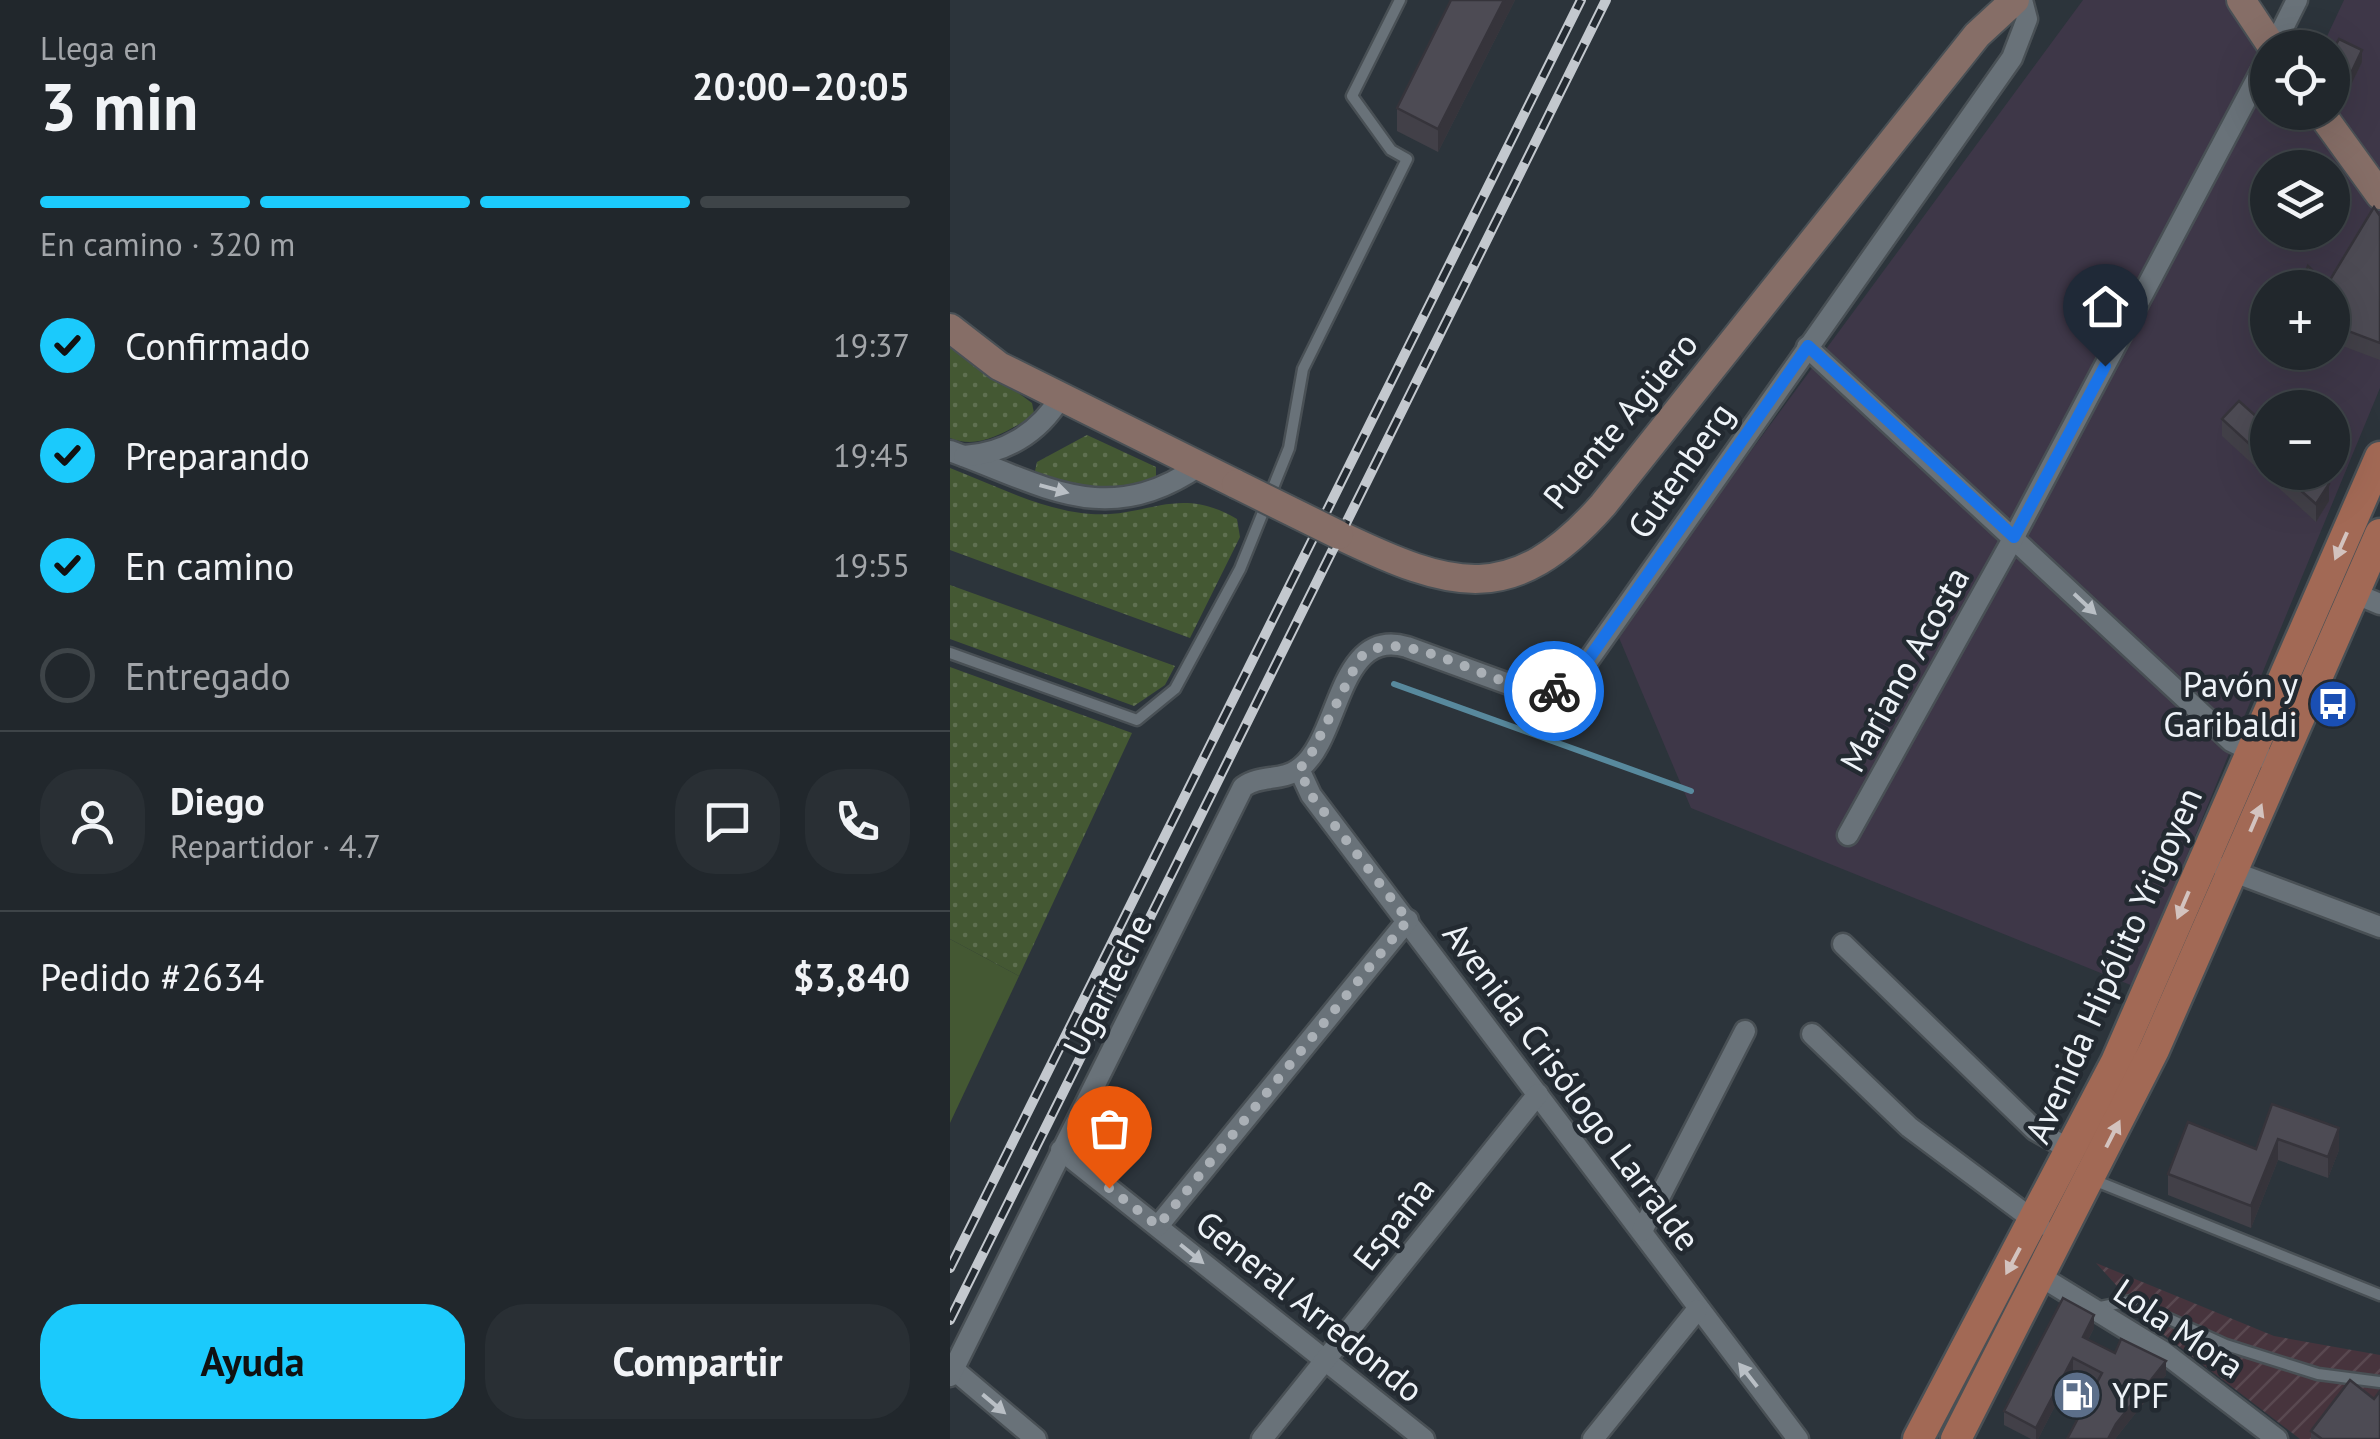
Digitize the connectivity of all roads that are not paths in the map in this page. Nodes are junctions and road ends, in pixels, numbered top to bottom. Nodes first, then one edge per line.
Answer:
1 (1400, 0) edge
2 (2019, 0) edge
3 (2241, 0) edge
4 (2297, 0) edge
5 (2261, 30) edge
6 (2282, 30) edge
7 (2250, 92) edge
8 (2333, 130) edge
9 (2380, 195) edge
10 (950, 328) edge
11 (1808, 346) junction
12 (1060, 398) junction
13 (956, 454) edge
14 (2380, 457) edge
15 (1199, 466) junction
16 (2380, 534) edge
17 (2014, 537) junction
18 (2367, 598) edge
19 (950, 652) edge
20 (2250, 751) junction
21 (2279, 763) junction
22 (1299, 769) junction
23 (1848, 835) dead end
24 (2203, 858) junction
25 (2232, 872) junction
26 (1408, 920) junction
27 (2380, 927) edge
28 (1843, 944) dead end
29 (1745, 1031) dead end
30 (1812, 1034) dead end
31 (1538, 1094) junction
32 (1061, 1150) junction
33 (2071, 1150) junction
34 (2090, 1179) junction
35 (1158, 1226) junction
36 (2046, 1229) junction
37 (1642, 1231) junction
38 (2040, 1276) junction
39 (2380, 1295) edge
40 (2094, 1309) junction
41 (1697, 1310) junction
42 (1326, 1361) junction
43 (951, 1373) edge
44 (2380, 1382) edge
45 (1036, 1439) edge
46 (1262, 1439) edge
47 (1424, 1439) edge
48 (1593, 1439) edge
49 (1798, 1439) edge
50 (1918, 1439) edge
51 (1956, 1439) edge
52 (2277, 1439) edge

1 - 19 lane
2 - 11 street, Gutenberg
2 - 15 street, Puente Agüero, bridge
3 - 5 street
4 - 6 street
7 - 17 street, Mariano Acosta
8 - 9 street
10 - 12 street, Puente Agüero
11 - 17 street
11 - 22 street, Gutenberg
12 - 13 street
12 - 15 street, Puente Agüero
13 -> 15 street
14 -> 20 main road, Avenida Hipólito Yrigoyen
16 - 18 main road, Avenida Hipólito Yrigoyen
17 -> 20 street
17 - 23 street, Mariano Acosta
18 - 21 main road, Avenida Hipólito Yrigoyen
20 - 21 street
20 - 24 main road, Avenida Hipólito Yrigoyen
25 -> 21 main road, Avenida Hipólito Yrigoyen
22 - 26 street, Avenida Crisólogo Larralde
22 - 32 street, Ugarteche
24 - 25 street
24 -> 33 main road, Avenida Hipólito Yrigoyen
25 - 27 street
34 -> 25 main road, Avenida Hipólito Yrigoyen
26 - 31 street, Avenida Crisólogo Larralde
26 - 35 street
28 - 33 street
29 - 37 street
30 - 36 street
31 - 37 street, Avenida Crisólogo Larralde
31 - 42 street, España
32 - 35 street, General Arredondo
32 - 43 street, Ugarteche
33 - 36 main road, Avenida Hipólito Yrigoyen
34 - 36 main road, Avenida Hipólito Yrigoyen
34 - 39 lane
35 -> 42 street, General Arredondo
36 - 38 main road, Avenida Hipólito Yrigoyen
36 -> 50 main road, Avenida Hipólito Yrigoyen
37 - 41 street, Avenida Crisólogo Larralde
38 - 40 street, Lola Mora
38 - 51 main road, Avenida Hipólito Yrigoyen
40 - 44 lane
40 - 52 street, Lola Mora
41 - 48 street
49 -> 41 street, Avenida Crisólogo Larralde
42 - 46 street, España
42 - 47 street, General Arredondo
43 -> 45 street

